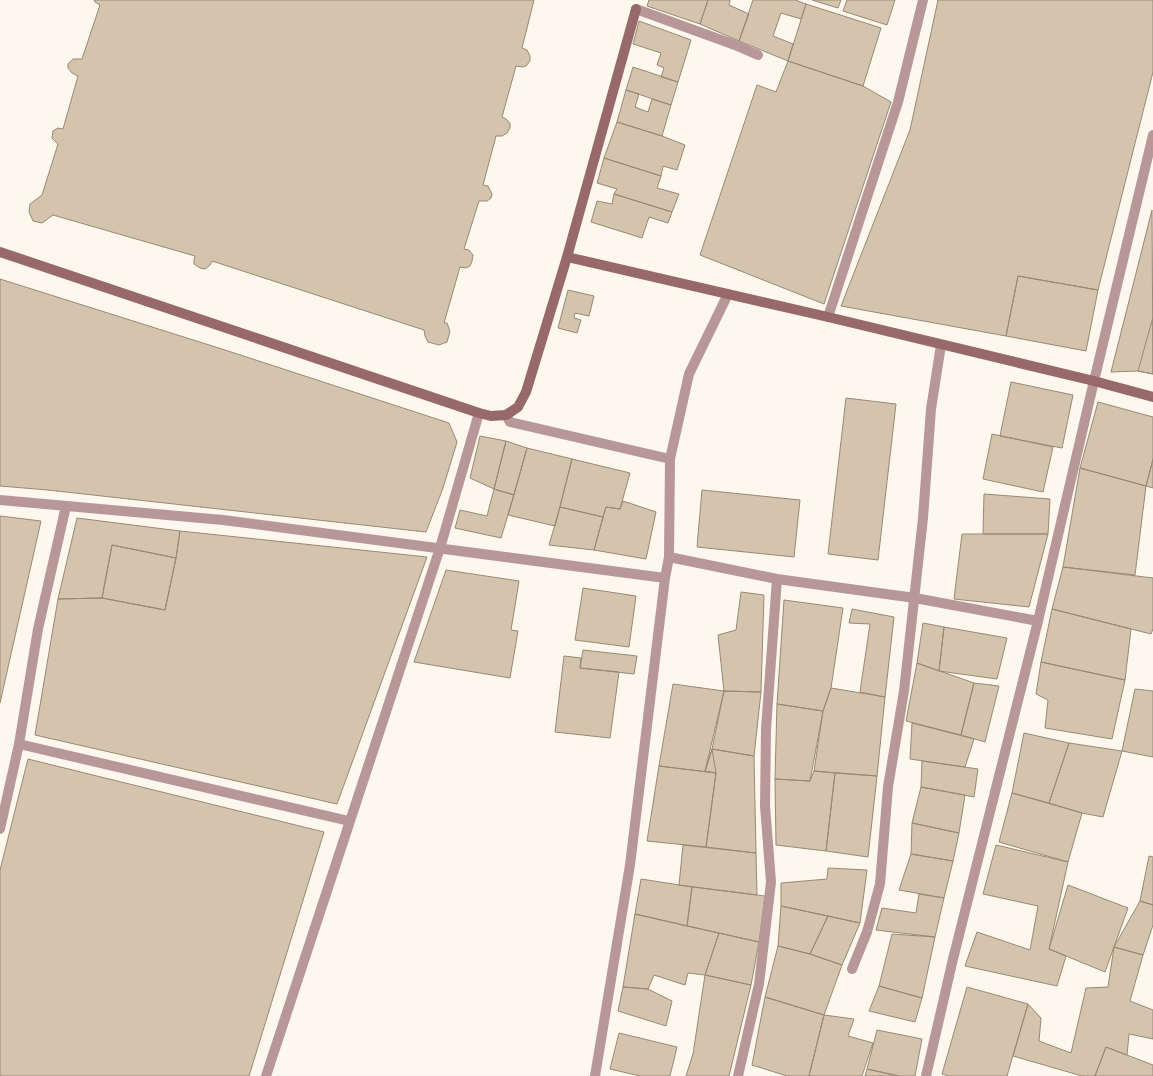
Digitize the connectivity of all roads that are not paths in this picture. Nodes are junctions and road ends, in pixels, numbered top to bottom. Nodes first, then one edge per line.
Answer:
1 (922, 0) edge
2 (758, 55) dead end
3 (1153, 135) edge
4 (0, 252) edge
5 (567, 257) junction
6 (728, 294) junction
7 (828, 317) junction
8 (941, 345) junction
9 (1094, 380) junction
10 (1153, 397) edge
11 (479, 413) junction
12 (506, 415) junction
13 (670, 459) junction
14 (0, 500) edge
15 (66, 506) junction
16 (440, 548) junction
17 (669, 557) junction
18 (665, 578) junction
19 (777, 578) junction
20 (915, 598) junction
21 (1038, 621) junction
22 (19, 744) junction
23 (349, 821) junction
24 (0, 829) edge
25 (852, 969) dead end
26 (266, 1076) edge
27 (596, 1076) edge
28 (738, 1076) edge
29 (926, 1076) edge

1 - 7 street
2 - 5 street
3 - 9 street
4 - 11 street
5 - 6 street
5 - 12 street
6 - 7 street
6 - 13 street
7 - 8 street
8 - 9 street
8 - 20 street
9 - 10 street
9 - 21 street
11 - 12 street
11 - 16 street
12 - 13 street
13 - 17 street
14 - 15 street
15 - 16 street
15 - 22 street
16 - 18 street
16 - 23 street
17 - 18 street
17 - 19 street
18 - 27 street
19 - 20 street
19 - 28 street
20 - 21 street
20 - 25 street
21 - 29 street
22 - 23 street
22 - 24 street
23 - 26 street

